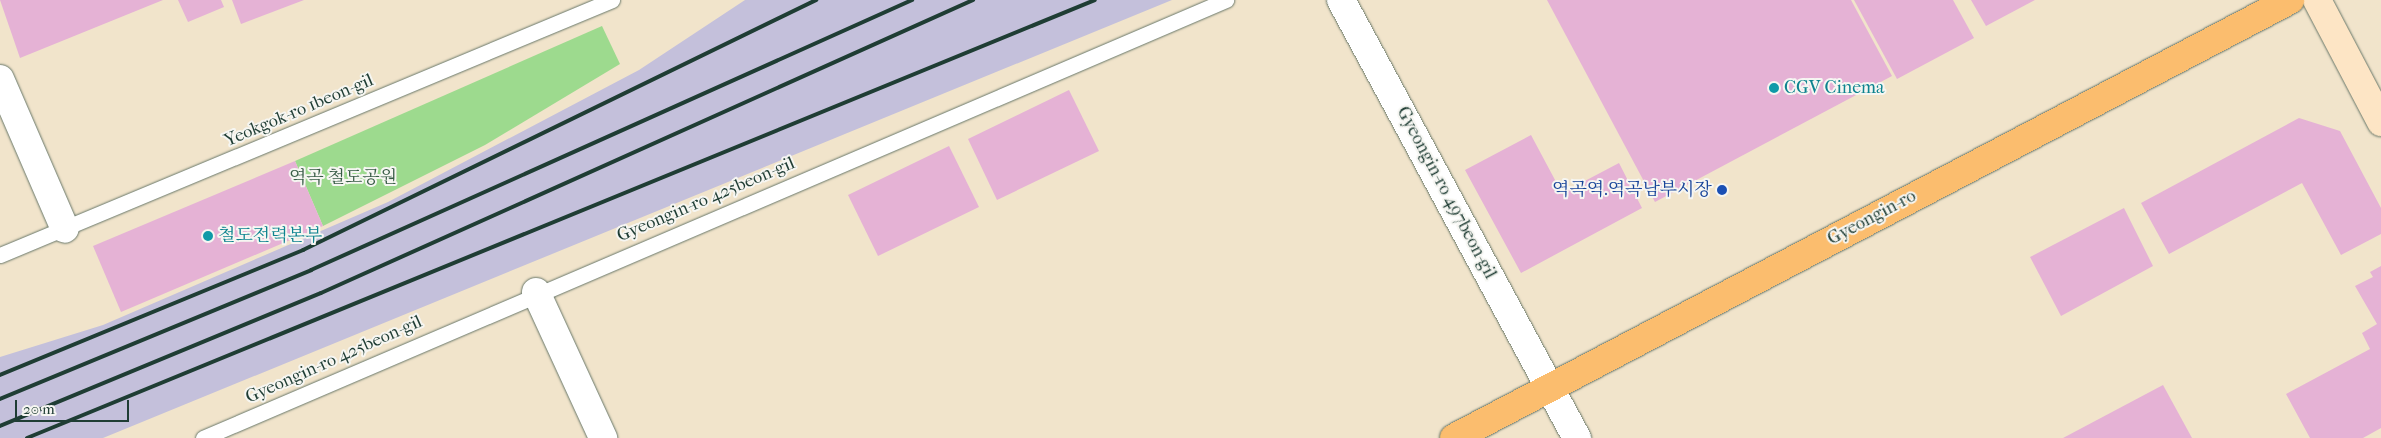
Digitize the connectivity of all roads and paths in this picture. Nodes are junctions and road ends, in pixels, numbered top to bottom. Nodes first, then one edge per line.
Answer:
1 (612, 0) edge
2 (1226, 0) edge
3 (1341, 0) edge
4 (2290, 0) edge
5 (2317, 0) edge
6 (0, 80) edge
7 (2381, 122) edge
8 (65, 229) junction
9 (0, 255) edge
10 (536, 292) junction
11 (1550, 386) junction
12 (203, 438) edge
13 (603, 438) edge
14 (1454, 438) edge
15 (1577, 438) edge

1 - 8 lane, Yeokgok-ro 1beon-gil
2 - 10 lane, Gyeongin-ro 425beon-gil
3 - 11 street, Gyeongin-ro 497beon-gil
4 - 11 main road, Gyeongin-ro
5 - 7 street
6 - 8 street
8 - 9 lane, Yeokgok-ro 1beon-gil
10 - 12 lane, Gyeongin-ro 425beon-gil
10 - 13 street
11 - 14 main road, Gyeongin-ro
11 - 15 street, Gyeongin-ro 497beon-gil

